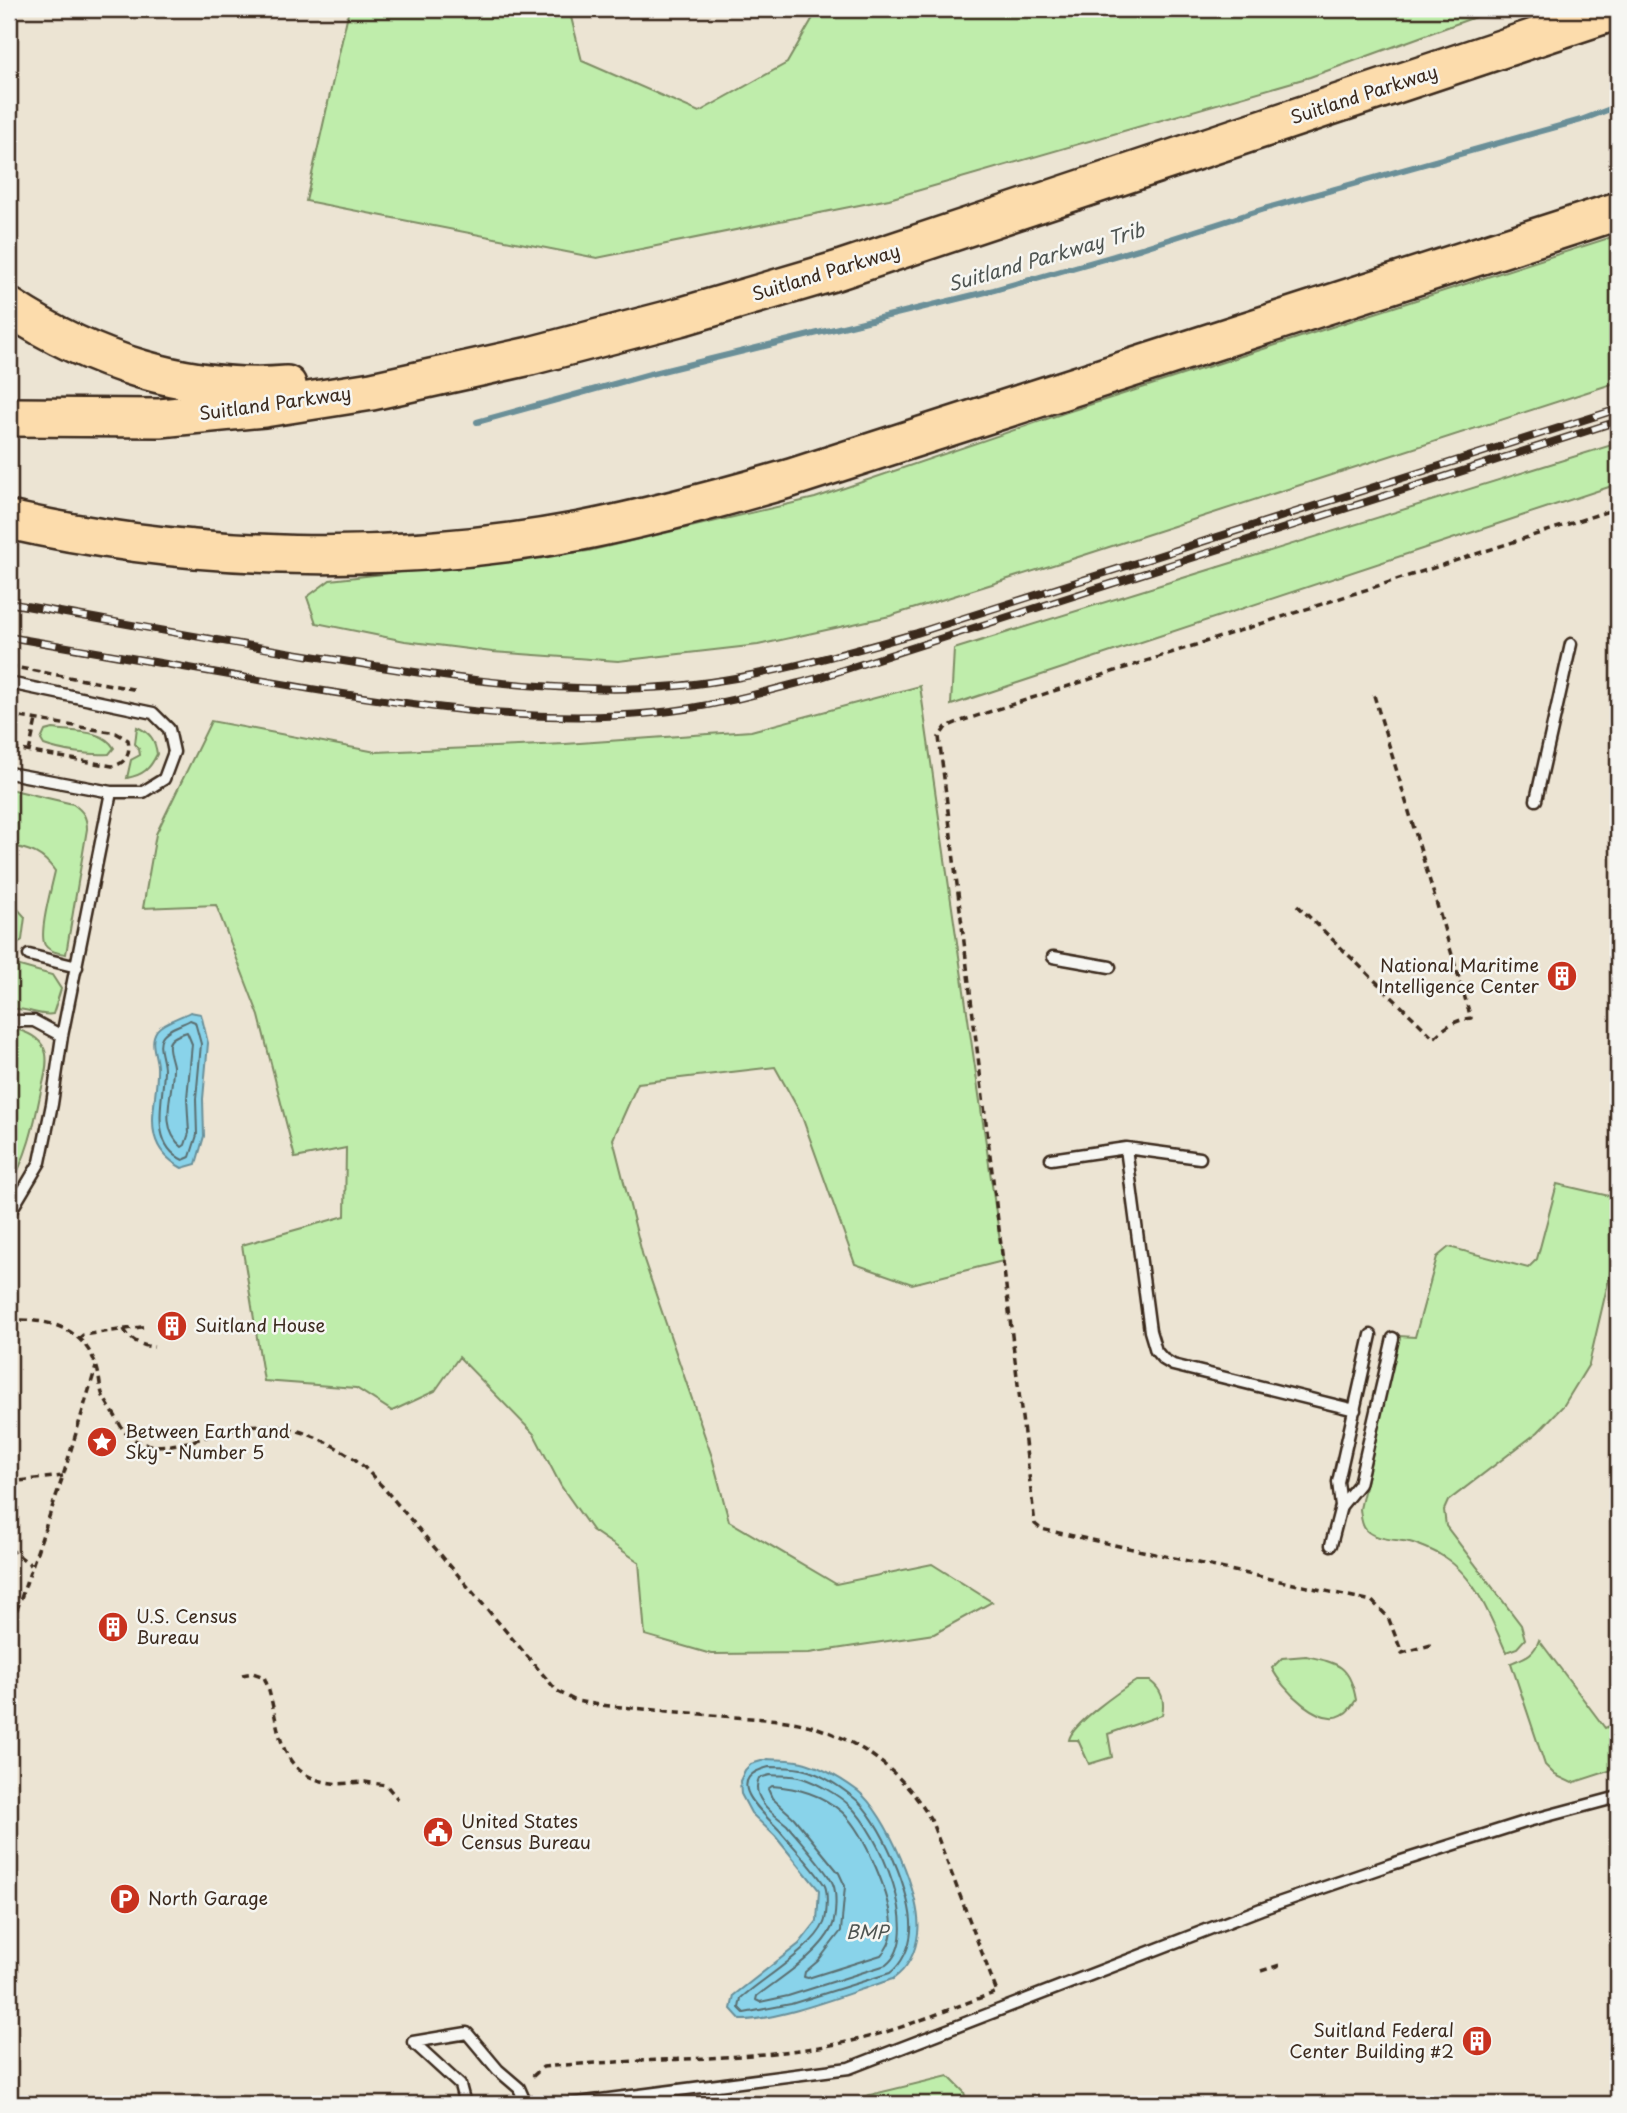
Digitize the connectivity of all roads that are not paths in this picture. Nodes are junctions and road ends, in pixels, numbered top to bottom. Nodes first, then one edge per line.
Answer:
1 (1618, 10) edge
2 (1618, 211) edge
3 (9, 307) edge
4 (473, 370) junction
5 (9, 416) edge
6 (13, 522) edge
7 (1571, 644) dead end
8 (9, 683) edge
9 (9, 773) edge
10 (111, 792) junction
11 (1536, 800) dead end
12 (29, 955) dead end
13 (1053, 957) dead end
14 (77, 967) junction
15 (1110, 967) dead end
16 (9, 1021) edge
17 (62, 1036) junction
18 (1126, 1148) junction
19 (1199, 1158) dead end
20 (1051, 1159) dead end
21 (9, 1214) edge
22 (1371, 1335) dead end
23 (1393, 1338) dead end
24 (1355, 1410) junction
25 (1341, 1506) junction
26 (1331, 1545) dead end
27 (1618, 1797) edge
28 (466, 2104) edge
29 (526, 2104) edge
30 (570, 2104) edge

1 - 4 highway, Suitland Parkway
2 - 6 highway
3 - 4 highway
4 - 5 highway, Suitland Parkway
7 - 11 lane
8 - 10 lane
9 - 10 lane
10 - 14 lane
12 - 14 lane
13 - 15 lane
14 - 17 lane
16 - 17 lane
17 - 21 lane
18 - 19 lane
18 - 20 lane
18 - 24 lane
22 - 24 lane
23 - 25 lane
24 - 25 lane
25 - 26 lane
27 - 30 lane
28 - 29 lane

